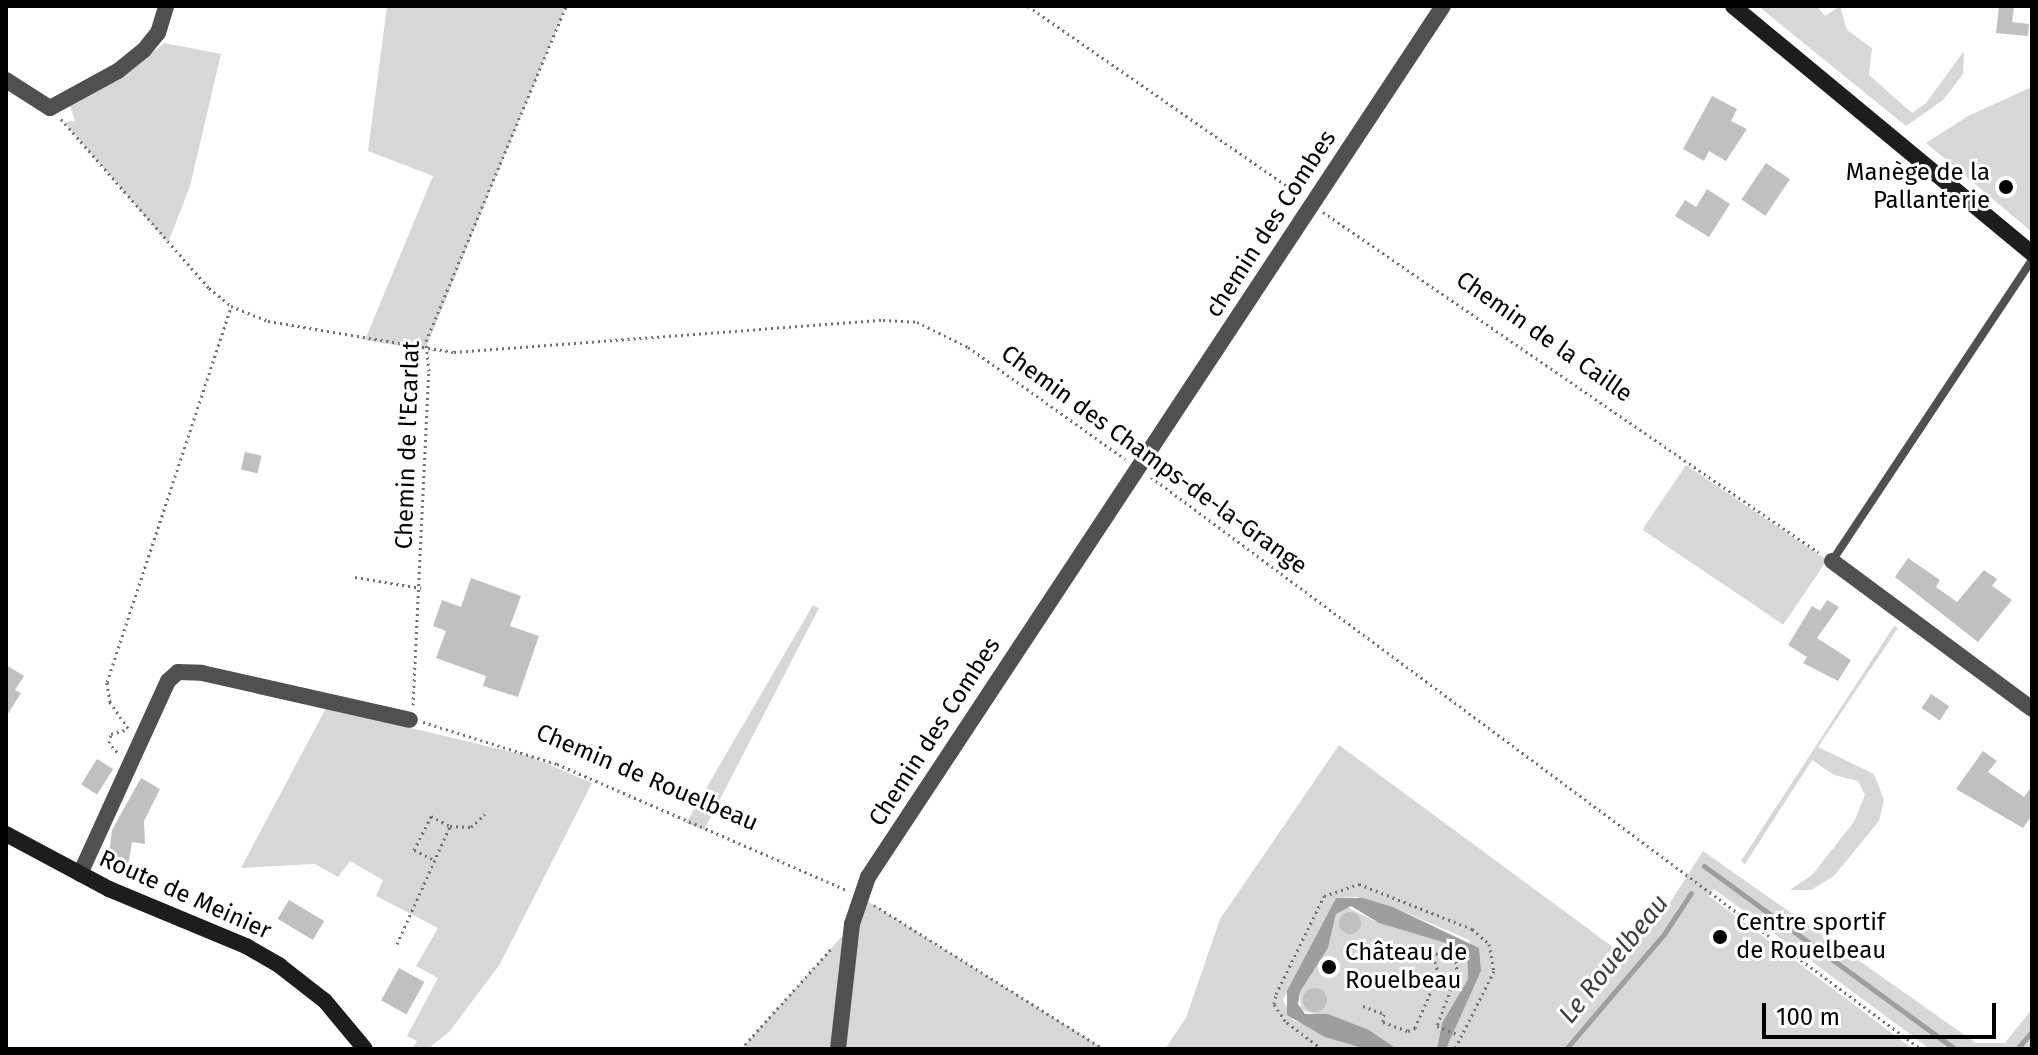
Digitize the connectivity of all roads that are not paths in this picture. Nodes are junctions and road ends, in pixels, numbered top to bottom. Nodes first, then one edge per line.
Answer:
1 (166, 6) edge
2 (1443, 6) edge
3 (1733, 6) edge
4 (6, 74) edge
5 (2032, 253) edge
6 (2032, 260) edge
7 (1138, 468) joint
8 (1832, 561) joint
9 (2032, 709) edge
10 (410, 720) road end
11 (6, 834) edge
12 (80, 874) junction
13 (365, 1049) edge
14 (838, 1049) edge

1 - 4 street
2 - 7 street, chemin des Combes
3 - 5 street
6 - 8 lane
7 - 14 street, Chemin des Combes
8 - 9 street
10 - 12 street
11 - 12 street, Route de Meinier
12 - 13 street, Route de Meinier

